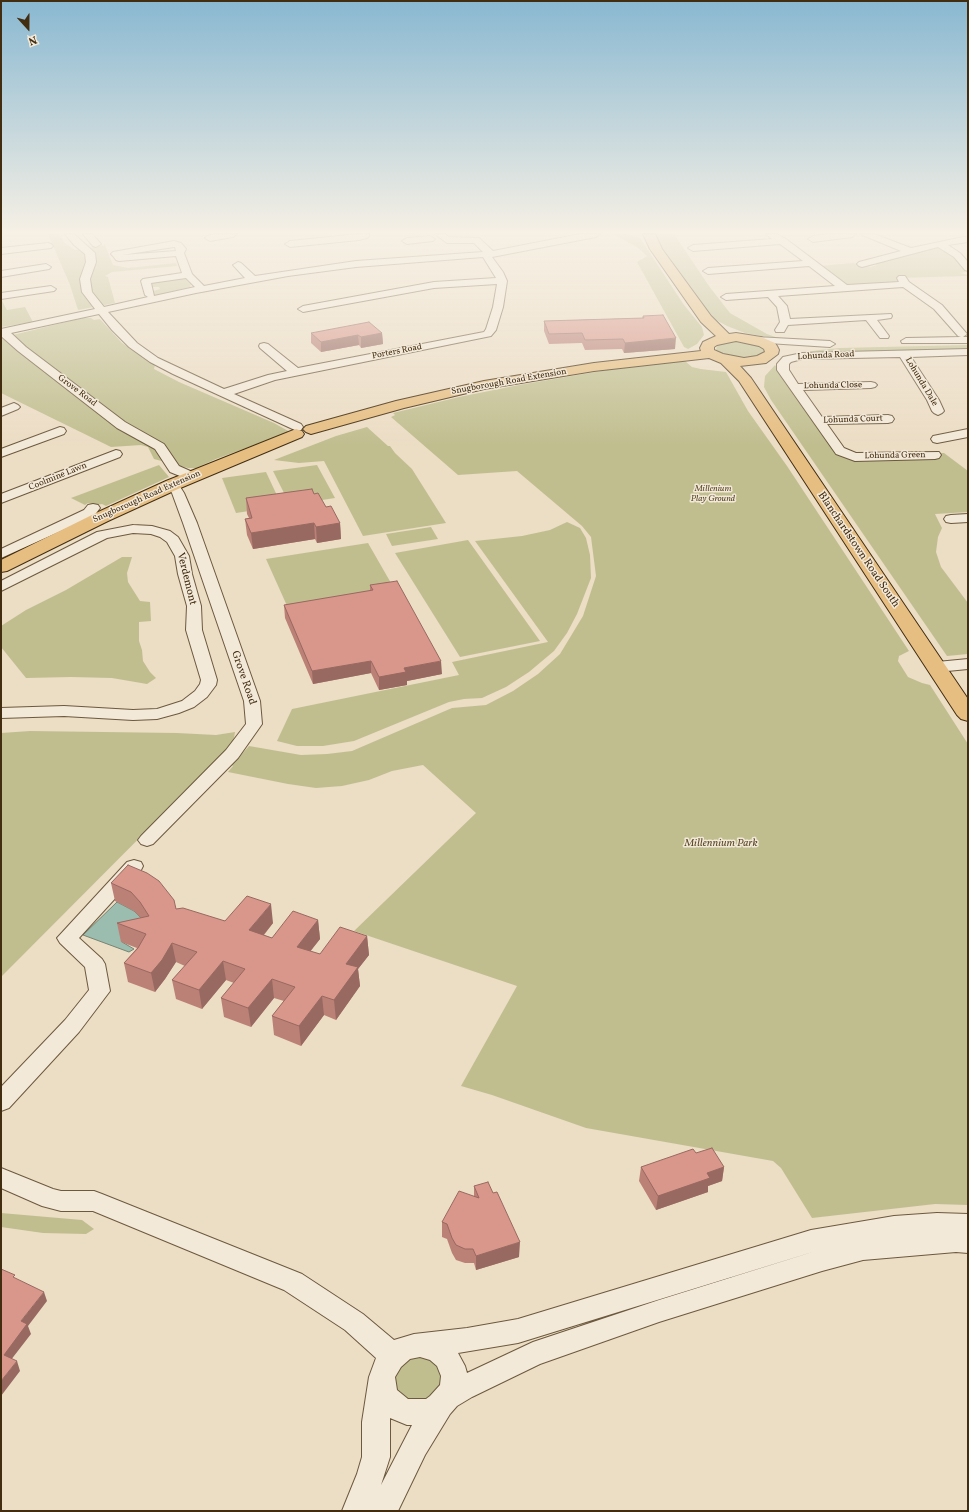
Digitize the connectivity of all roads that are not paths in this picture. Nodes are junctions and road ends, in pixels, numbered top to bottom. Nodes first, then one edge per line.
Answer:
1 (97, 305) edge
2 (128, 305) edge
3 (327, 305) edge
4 (498, 305) edge
5 (697, 305) edge
6 (781, 305) edge
7 (935, 305) edge
8 (303, 309) dead end
9 (102, 310) junction
10 (75, 316) junction
11 (887, 316) dead end
12 (869, 317) junction
13 (110, 320) junction
14 (785, 322) junction
15 (1, 332) edge
16 (777, 334) dead end
17 (965, 337) edge
18 (726, 338) junction
19 (756, 340) junction
20 (264, 346) dead end
21 (968, 352) edge
22 (903, 353) junction
23 (710, 354) junction
24 (766, 357) junction
25 (726, 360) junction
26 (296, 372) junction
27 (749, 385) junction
28 (871, 385) dead end
29 (795, 387) junction
30 (224, 393) junction
31 (14, 407) dead end
32 (938, 411) dead end
33 (1, 412) edge
34 (888, 419) dead end
35 (819, 421) junction
36 (301, 430) junction
37 (60, 431) dead end
38 (968, 433) edge
39 (937, 439) dead end
40 (1, 453) edge
41 (116, 454) dead end
42 (935, 455) dead end
43 (855, 457) joint
44 (192, 477) junction
45 (172, 485) junction
46 (1, 499) edge
47 (93, 508) dead end
48 (968, 518) edge
49 (951, 519) dead end
50 (1, 554) edge
51 (1, 567) edge
52 (1, 587) edge
53 (968, 664) edge
54 (937, 667) junction
55 (1, 713) edge
56 (968, 715) edge
57 (147, 840) dead end
58 (134, 866) edge
59 (1, 1102) edge
60 (1, 1178) edge
61 (968, 1224) edge
62 (968, 1242) edge
63 (396, 1360) junction
64 (451, 1397) junction
65 (356, 1511) edge
66 (383, 1511) edge

1 - 9 street
2 - 9 street
3 - 8 street
4 - 26 street, Porters Road
5 - 18 main road
6 - 14 street
7 - 17 street
9 - 10 street
9 - 13 street
10 - 13 street
10 - 15 street
11 - 12 street
12 - 14 street
12 - 17 street
13 - 30 street
14 - 16 street
15 - 44 street, Grove Road
18 - 19 main road
18 - 23 main road
19 - 24 main road
19 - 24 street
20 - 26 street
21 - 22 street, Lohunda Road
22 - 29 street, Lohunda Road
22 - 32 street, Lohunda Dale
23 - 25 main road
23 - 36 main road, Snugborough Road Extension
24 - 25 main road
24 - 27 main road
25 - 27 main road, Blanchardstown Road South
26 - 30 street, Porters Road
27 - 54 main road, Blanchardstown Road South
28 - 29 street, Lohunda Close
29 - 35 street, Lohunda Road
30 - 36 street
31 - 33 street
34 - 35 street, Lohunda Court
35 - 43 street, Lohunda Road
36 - 44 main road, Snugborough Road Extension
37 - 40 street
38 - 39 street
41 - 46 street, Coolmine Lawn
42 - 43 street, Lohunda Green
44 - 45 main road, Snugborough Road Extension
45 - 51 main road, Snugborough Road Extension
45 - 57 street, Grove Road
47 - 50 street
48 - 49 street
52 - 55 street, Verdemont
53 - 54 street
54 - 56 main road, Blanchardstown Road South
58 - 59 street
60 - 63 street
61 - 63 street
62 - 64 street
63 - 64 street
63 - 64 street
63 - 65 street
64 - 66 street

